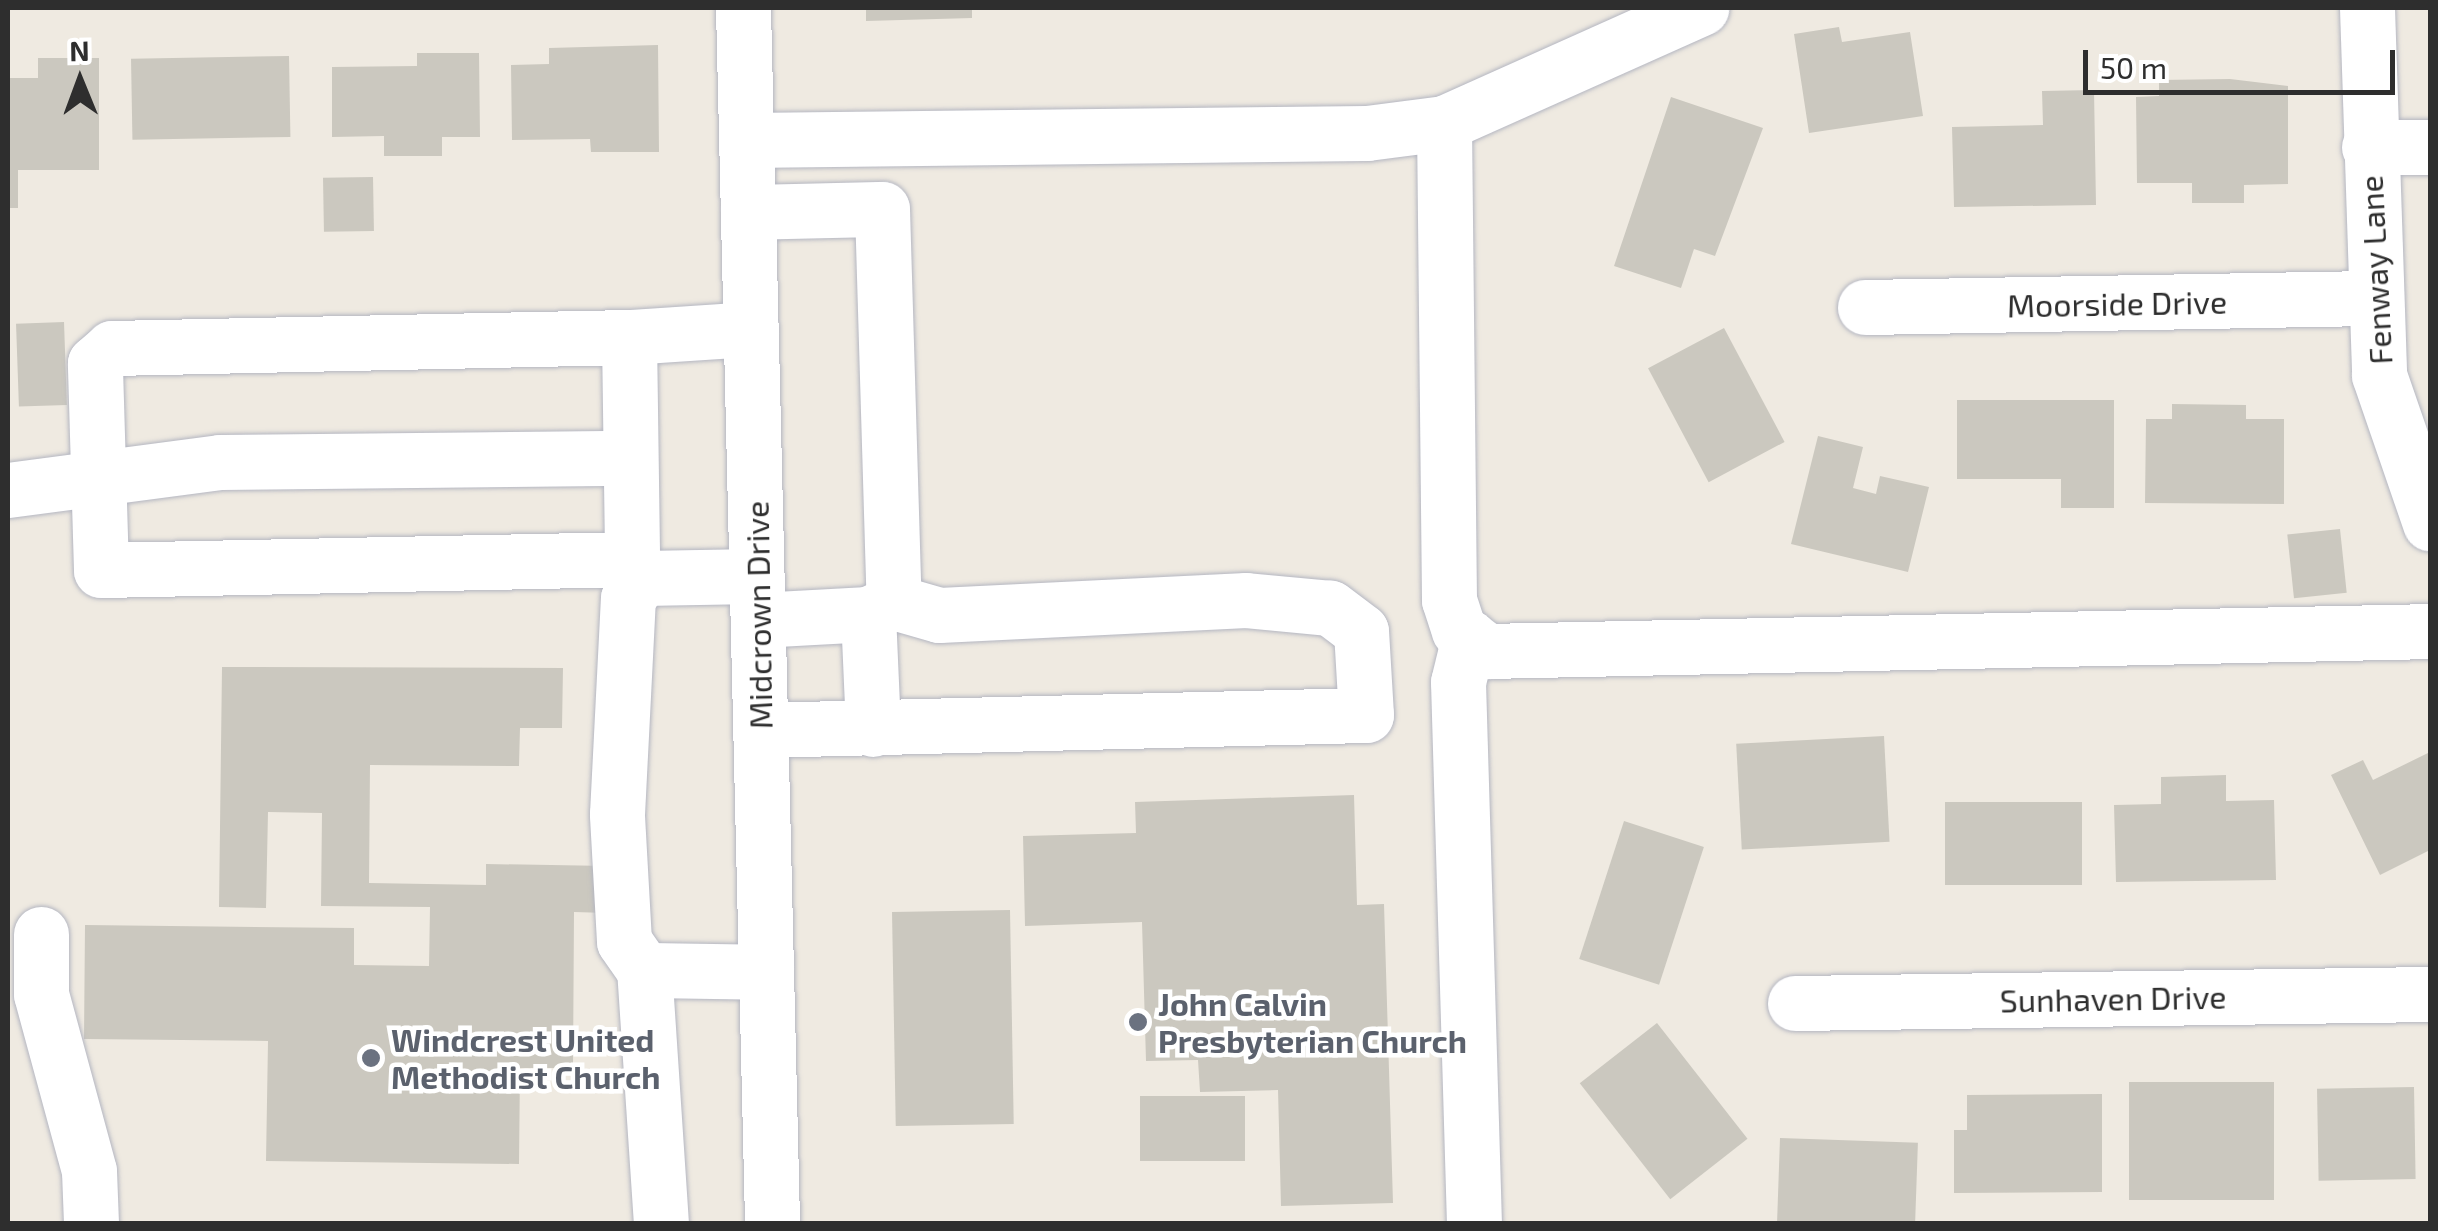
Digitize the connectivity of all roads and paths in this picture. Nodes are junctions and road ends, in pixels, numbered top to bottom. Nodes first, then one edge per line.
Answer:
1 (743, 8) edge
2 (1701, 8) edge
3 (2367, 8) edge
4 (1444, 123) junction
5 (746, 140) junction
6 (2369, 147) junction
7 (2430, 147) edge
8 (748, 212) junction
9 (2370, 298) junction
10 (1866, 308) dead end
11 (751, 329) junction
12 (629, 337) junction
13 (2416, 457) edge
14 (630, 458) junction
15 (98, 482) junction
16 (8, 490) edge
17 (2430, 523) edge
18 (637, 568) junction
19 (757, 598) junction
20 (881, 608) junction
21 (2430, 632) edge
22 (1468, 637) junction
23 (873, 729) junction
24 (760, 730) junction
25 (41, 934) dead end
26 (644, 970) junction
27 (766, 972) junction
28 (2430, 994) edge
29 (1795, 1003) dead end
30 (91, 1224) edge
31 (661, 1224) edge
32 (772, 1224) edge
33 (1474, 1224) edge

1 - 5 street, Midcrown Drive
2 - 4 street
3 - 6 street, Fenway Lane
4 - 5 street
4 - 22 street
5 - 8 street, Midcrown Drive
6 - 7 street
6 - 9 street, Fenway Lane
8 - 11 street, Midcrown Drive
8 - 20 street
9 - 10 street, Moorside Drive
9 - 13 street, Fenway Lane
11 - 12 street
11 - 19 street, Midcrown Drive
12 - 14 street
12 - 15 street
13 - 17 street, Fenway Lane
14 - 15 street
14 - 18 street
15 - 16 street
15 - 18 street
18 - 19 street
18 - 26 street
19 - 20 street
19 - 24 street, Midcrown Drive
20 - 23 street
20 - 23 street
21 - 22 street
22 - 33 street
23 - 24 street
24 - 27 street, Midcrown Drive
25 - 30 street
26 - 27 street
26 - 31 street
27 - 32 street, Midcrown Drive
28 - 29 street, Sunhaven Drive

